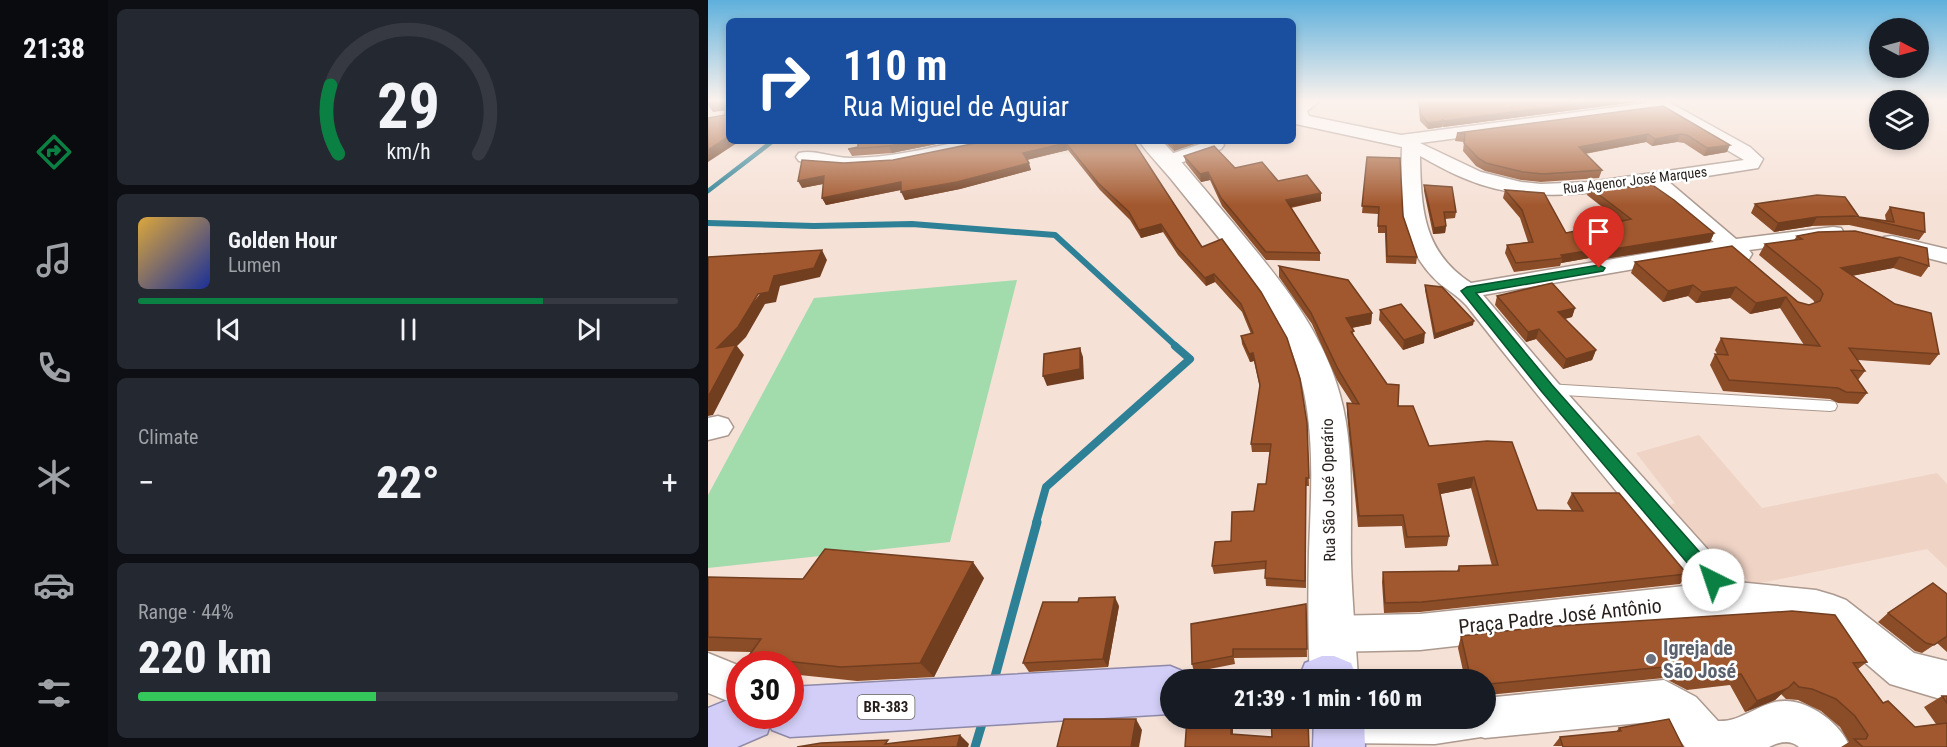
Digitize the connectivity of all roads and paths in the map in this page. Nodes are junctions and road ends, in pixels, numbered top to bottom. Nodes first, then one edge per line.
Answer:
1 (1372, 135) edge
2 (1452, 135) edge
3 (1715, 135) edge
4 (1406, 142) junction
5 (969, 144) edge
6 (1215, 145) edge
7 (1159, 151) edge
8 (805, 157) dead end
9 (1653, 179) junction
10 (1731, 246) junction
11 (1947, 256) edge
12 (1757, 269) edge
13 (1467, 291) junction
14 (1547, 389) junction
15 (1830, 406) dead end
16 (1728, 597) junction
17 (1333, 669) edge
18 (1369, 669) edge
19 (708, 673) edge
20 (726, 680) edge
21 (1947, 681) edge
22 (1160, 691) edge
23 (804, 711) edge
24 (726, 712) edge
25 (708, 713) edge
26 (1496, 717) edge
27 (726, 726) edge
28 (708, 734) edge
29 (1829, 747) edge

1 - 4 street, Rua Agenor José Marques
2 - 4 street
3 - 9 street, Rua Agenor José Marques
4 - 9 street, Rua Agenor José Marques
4 - 13 street
5 - 8 street
6 - 7 street
7 - 17 street, Rua São José Operário
9 - 10 street
10 - 11 street
10 - 12 street
10 - 13 street
13 - 14 street
14 - 15 lane
14 - 16 street
16 - 18 street, Praça Padre José Antônio
16 - 21 street, Praça Padre José Antônio
19 - 20 street
22 - 23 highway, BR-383
24 - 25 highway
26 - 29 street
27 - 28 highway

